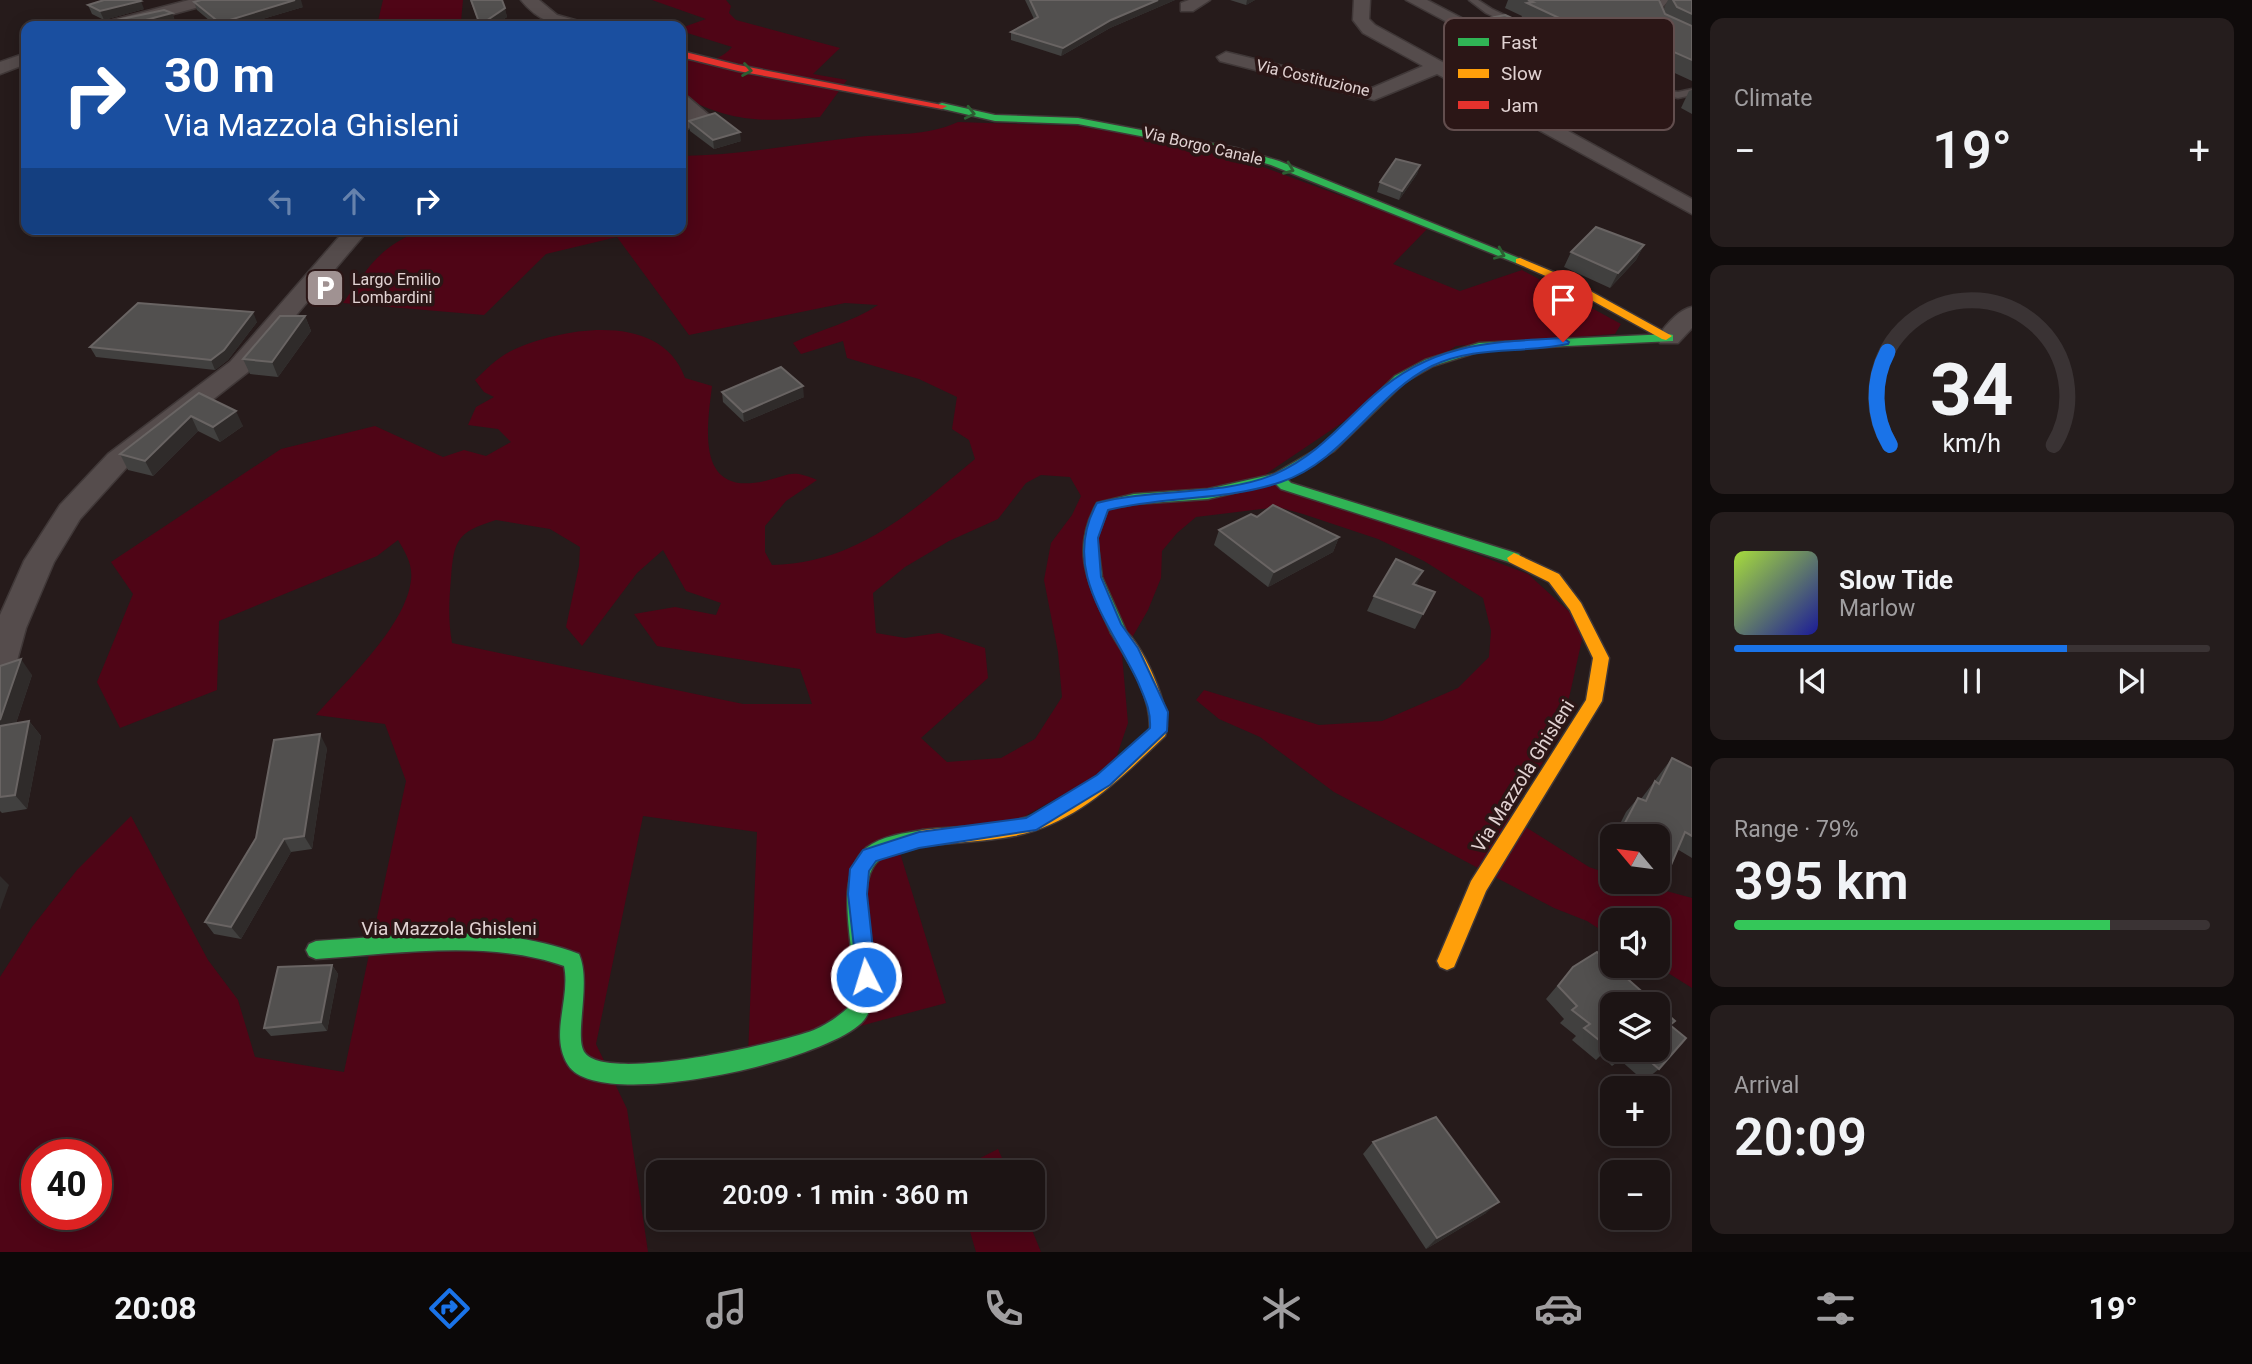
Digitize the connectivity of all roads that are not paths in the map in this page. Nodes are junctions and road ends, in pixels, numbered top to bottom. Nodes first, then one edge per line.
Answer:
1 (208, 0) edge
2 (516, 0) edge
3 (529, 0) edge
4 (1362, 0) edge
5 (1414, 0) edge
6 (1429, 0) edge
7 (1474, 0) edge
8 (1665, 0) edge
9 (1458, 18) edge
10 (1462, 18) edge
11 (1504, 18) edge
12 (1659, 18) edge
13 (130, 21) edge
14 (530, 21) edge
15 (558, 21) edge
16 (1674, 32) edge
17 (1692, 41) edge
18 (686, 55) edge
19 (1226, 57) dead end
20 (21, 60) edge
21 (1437, 67) junction
22 (0, 69) edge
23 (1444, 71) edge
24 (1692, 92) edge
25 (1674, 94) edge
26 (686, 105) edge
27 (686, 124) edge
28 (1551, 130) edge
29 (1692, 208) edge
30 (349, 235) edge
31 (1692, 314) edge
32 (1675, 341) junction
33 (1279, 478) junction
34 (0, 670) edge
35 (316, 950) dead end
36 (1447, 961) dead end

1 - 13 street
2 - 14 street
3 - 15 street
4 - 21 street
5 - 9 street
6 - 10 street
7 - 11 lane
8 - 12 lane
16 - 17 lane
18 -> 32 street, Via Borgo Canale
19 - 21 street, Via Costituzione
20 - 22 street
21 - 23 street
24 - 25 lane
26 - 27 street
28 - 29 street
30 - 34 street
31 - 32 street
32 - 33 street, Via Mazzola Ghisleni
33 - 35 street, Via Mazzola Ghisleni
33 - 36 street, Via Mazzola Ghisleni

